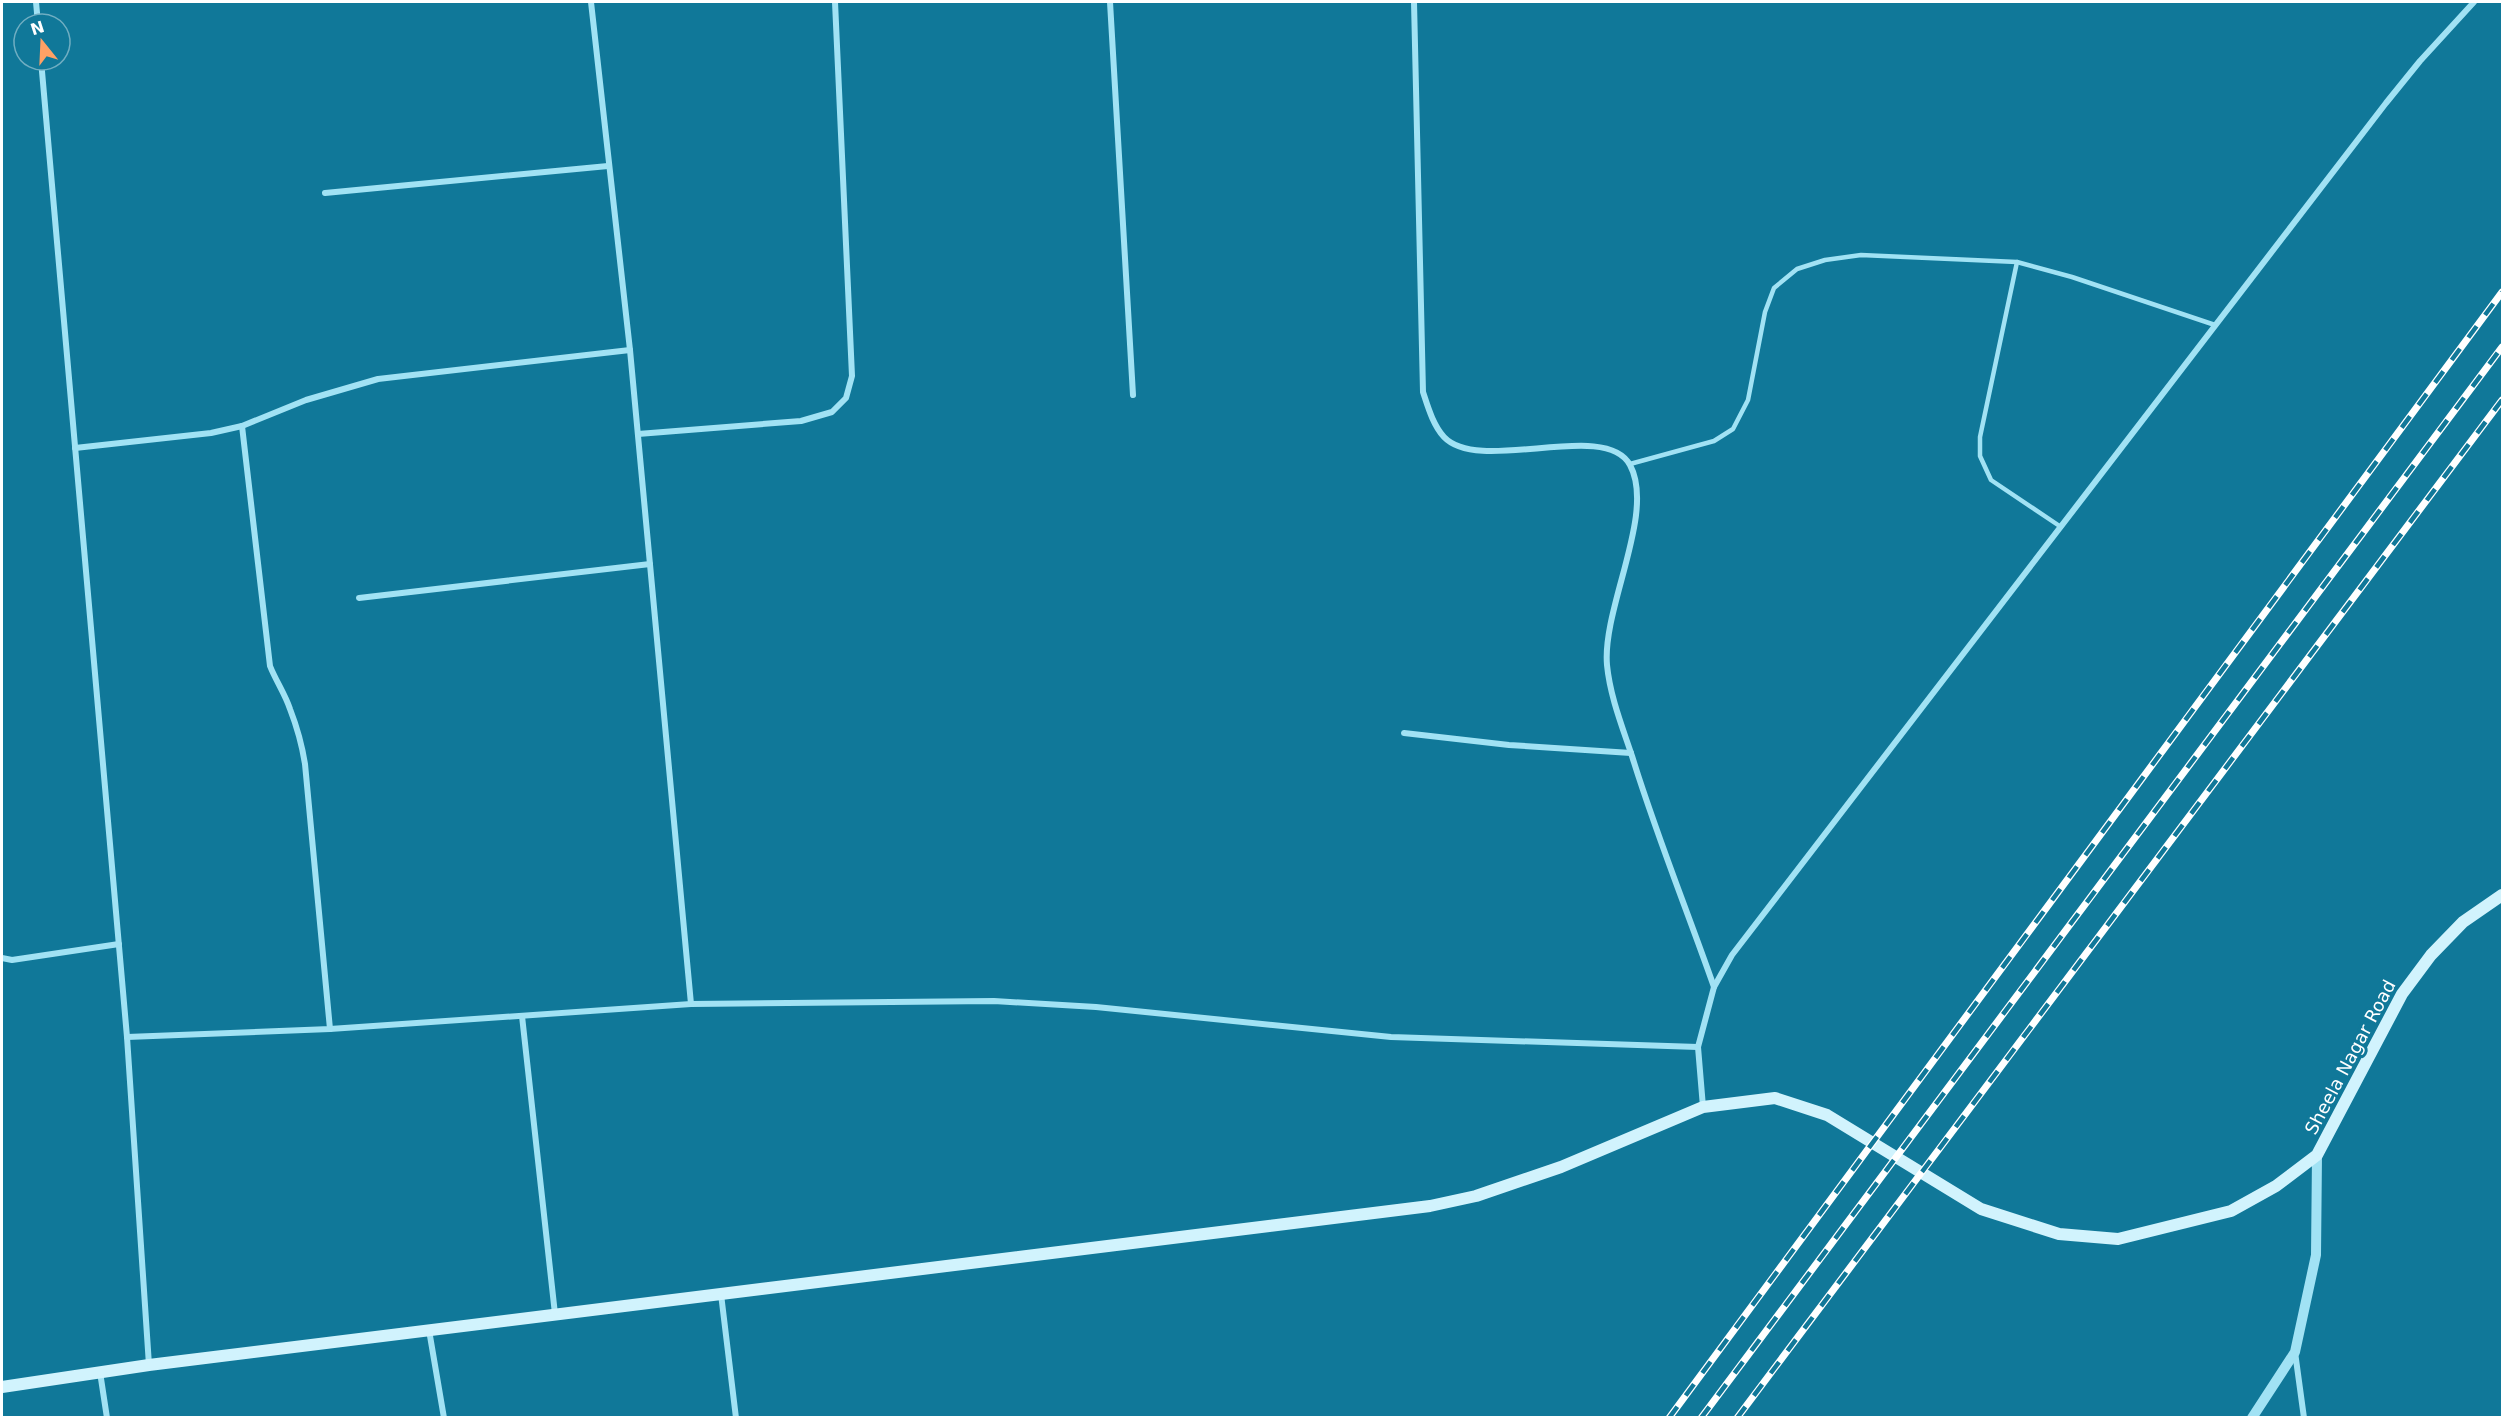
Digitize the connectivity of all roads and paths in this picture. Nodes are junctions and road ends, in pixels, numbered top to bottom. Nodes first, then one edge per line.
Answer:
1 (591, 2) edge
2 (835, 2) edge
3 (1110, 2) edge
4 (1414, 2) edge
5 (2475, 2) edge
6 (42, 72) edge
7 (608, 166) junction
8 (325, 193) dead end
9 (2017, 262) junction
10 (2215, 325) junction
11 (630, 350) junction
12 (1133, 395) dead end
13 (242, 426) junction
14 (638, 434) junction
15 (75, 448) junction
16 (1630, 464) junction
17 (2061, 526) junction
18 (650, 564) junction
19 (359, 598) dead end
20 (1404, 733) dead end
21 (1630, 753) junction
22 (2502, 895) edge
23 (119, 944) junction
24 (2, 958) edge
25 (1714, 987) junction
26 (692, 1004) junction
27 (522, 1016) junction
28 (330, 1029) junction
29 (127, 1037) junction
30 (1698, 1047) junction
31 (1704, 1107) junction
32 (2317, 1155) junction
33 (721, 1294) junction
34 (555, 1314) junction
35 (429, 1330) junction
36 (2295, 1352) junction
37 (149, 1365) junction
38 (100, 1372) junction
39 (2, 1387) edge
40 (107, 1418) edge
41 (444, 1418) edge
42 (736, 1418) edge
43 (2252, 1418) edge
44 (2304, 1418) edge

1 - 7 street
2 - 14 street
3 - 12 street
4 - 16 street
5 - 10 street
6 - 15 street
7 - 8 street
7 - 11 street
9 - 10 lane
9 - 16 lane
9 - 17 lane
10 - 17 street
11 - 13 street
11 - 14 street
13 - 15 street
13 - 28 street
14 - 18 street
15 - 23 street
16 - 21 street
17 - 25 street
18 - 19 street
18 - 26 street
20 - 21 street
21 - 25 street
22 - 32 main road, Sheela Nagar Road
23 - 24 street
23 - 29 street
25 - 30 street
26 - 27 street
26 - 30 street
27 - 28 street
27 - 34 street
28 - 29 street
29 - 37 street
30 - 31 street
31 - 32 main road
31 - 33 main road
32 - 36 street, Sheela Nagar Road
33 - 34 main road
33 - 42 street
34 - 35 main road
35 - 37 main road
35 - 41 street
36 - 43 street
36 - 44 street, Sheela Nagar Road
37 - 38 main road
38 - 39 main road
38 - 40 street

